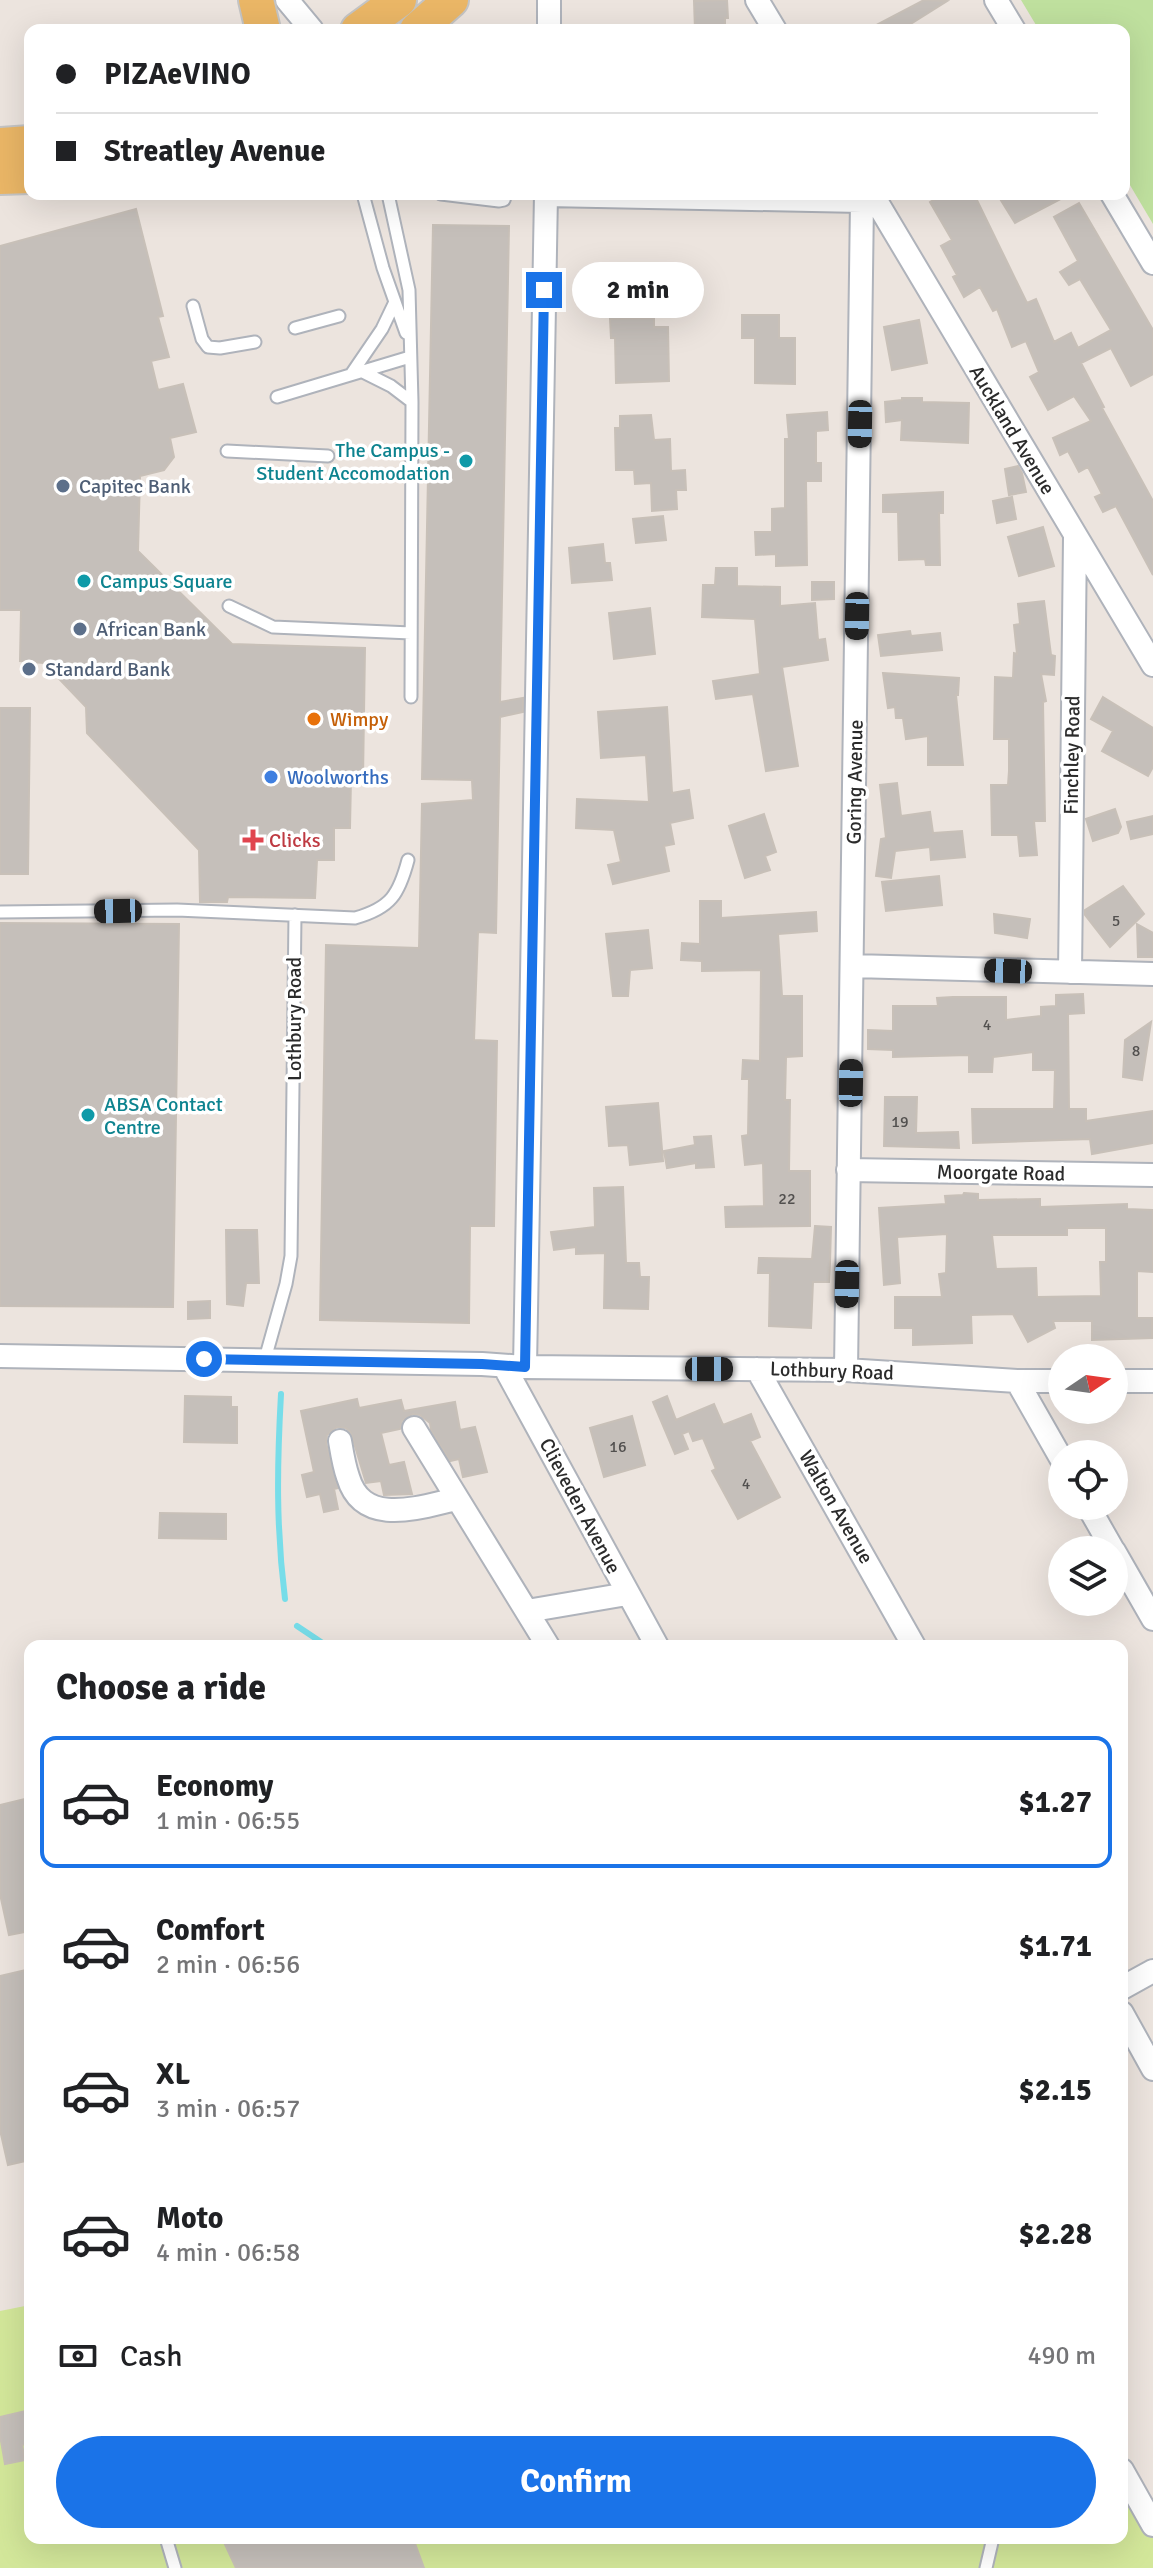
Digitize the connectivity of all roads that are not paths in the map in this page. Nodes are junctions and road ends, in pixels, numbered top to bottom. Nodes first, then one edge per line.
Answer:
1 (258, 0) edge
2 (287, 0) edge
3 (399, 0) edge
4 (451, 0) edge
5 (468, 0) edge
6 (549, 0) edge
7 (757, 0) edge
8 (996, 0) edge
9 (262, 24) edge
10 (279, 24) edge
11 (307, 24) edge
12 (366, 24) edge
13 (424, 24) edge
14 (453, 24) edge
15 (549, 24) edge
16 (771, 24) edge
17 (1010, 24) edge
18 (24, 143) edge
19 (0, 145) edge
20 (24, 176) edge
21 (0, 177) edge
22 (365, 200) edge
23 (389, 200) edge
24 (546, 200) edge
25 (866, 200) edge
26 (868, 200) edge
27 (1116, 200) edge
28 (1153, 263) edge
29 (394, 304) junction
30 (193, 306) dead end
31 (339, 316) dead end
32 (295, 328) dead end
33 (409, 341) junction
34 (255, 342) dead end
35 (410, 357) junction
36 (356, 372) junction
37 (277, 397) dead end
38 (412, 402) junction
39 (227, 451) dead end
40 (328, 456) dead end
41 (1075, 537) junction
42 (229, 606) dead end
43 (411, 633) junction
44 (1153, 665) edge
45 (411, 697) dead end
46 (408, 860) dead end
47 (0, 912) edge
48 (295, 915) junction
49 (853, 966) junction
50 (1070, 972) junction
51 (1153, 974) edge
52 (848, 1170) junction
53 (1153, 1175) edge
54 (0, 1356) edge
55 (265, 1359) junction
56 (515, 1367) junction
57 (757, 1369) junction
58 (846, 1370) junction
59 (1017, 1381) junction
60 (1048, 1381) edge
61 (1128, 1381) edge
62 (1153, 1381) edge
63 (414, 1428) dead end
64 (1051, 1440) edge
65 (340, 1441) dead end
66 (456, 1499) junction
67 (1128, 1575) edge
68 (627, 1594) junction
69 (527, 1611) junction
70 (1153, 1619) edge
71 (544, 1640) edge
72 (654, 1640) edge
73 (911, 1640) edge
74 (1153, 1971) edge
75 (1128, 1985) edge
76 (1128, 2024) edge
77 (1153, 2069) edge
78 (1128, 2481) edge
79 (1153, 2525) edge
80 (168, 2544) edge
81 (992, 2544) edge
82 (175, 2568) edge
83 (986, 2568) edge

1 - 9 main road
1 - 10 street
2 - 11 street
3 - 12 main road
4 - 13 main road
5 - 14 main road
6 - 15 street
7 - 16 street
8 - 17 street
18 - 19 main road
20 - 21 main road
22 - 29 lane
23 - 33 lane
24 - 56 street
25 - 49 street, Goring Avenue
26 - 41 street, Auckland Avenue
27 - 28 street
29 - 33 lane
29 - 36 lane
30 - 34 lane
31 - 32 lane
33 - 35 lane
35 - 36 lane
35 - 38 lane
36 - 37 lane
36 - 38 lane
38 - 43 lane
39 - 40 lane
41 - 44 street, Auckland Avenue
41 - 50 street, Finchley Road
42 - 43 lane
43 - 45 lane
46 - 48 lane
47 - 48 lane
48 - 55 lane, Lothbury Road
49 - 50 street
49 - 52 street, Goring Avenue
50 - 51 street
52 - 53 street, Moorgate Road
52 - 58 street, Goring Avenue
54 - 55 street, Lothbury Road
55 - 56 street, Lothbury Road
56 - 57 street, Lothbury Road
56 - 68 street, Clieveden Avenue
57 - 58 street, Lothbury Road
57 - 73 street, Walton Avenue
58 - 59 street, Lothbury Road
59 - 60 street, Lothbury Road
59 - 64 street
61 - 62 street
63 - 66 street
65 - 66 street
66 - 69 street
67 - 70 street
68 - 69 street
68 - 72 street, Clieveden Avenue
69 - 71 street
74 - 75 street
76 - 77 street
78 - 79 street
80 - 82 lane
81 - 83 lane

